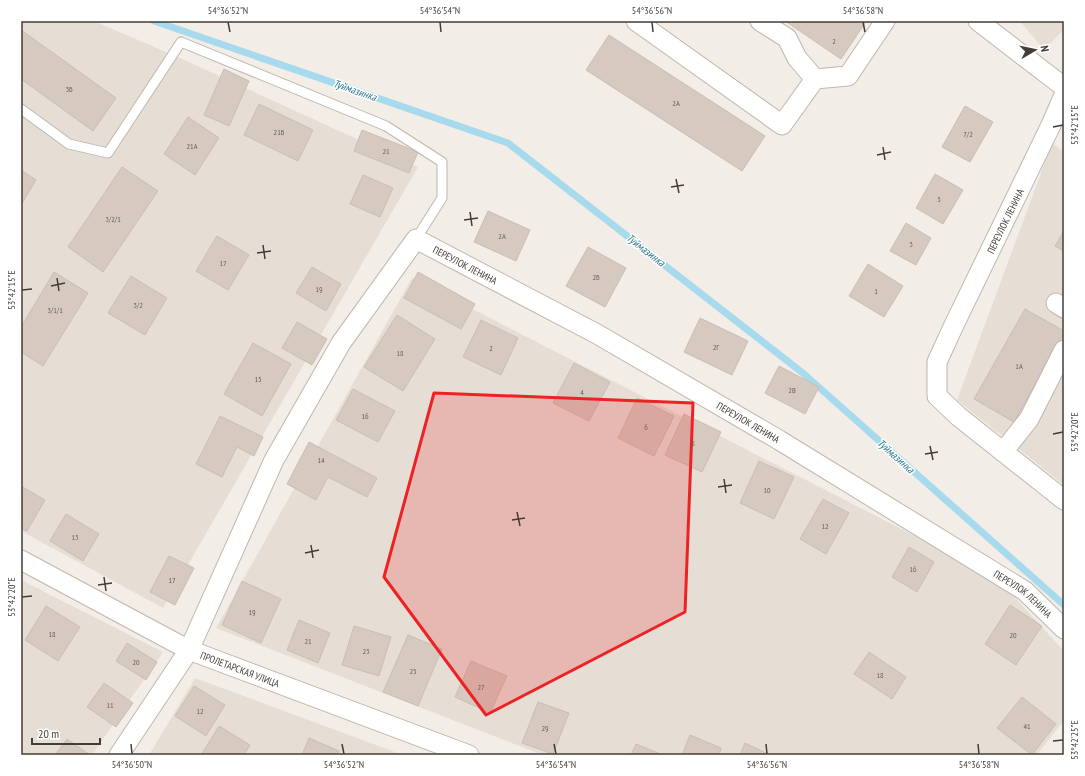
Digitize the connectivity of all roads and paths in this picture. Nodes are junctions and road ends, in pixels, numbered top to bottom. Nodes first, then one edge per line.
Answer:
1 (636, 21) edge
2 (760, 21) edge
3 (885, 21) edge
4 (978, 21) edge
5 (815, 78) junction
6 (1064, 87) edge
7 (1064, 95) edge
8 (21, 109) edge
9 (416, 239) junction
10 (1064, 350) edge
11 (1003, 452) junction
12 (1064, 500) edge
13 (21, 560) edge
14 (1064, 629) edge
15 (188, 650) junction
16 (119, 755) edge
17 (469, 755) edge

1 - 5 street
2 - 5 street
3 - 5 street
4 - 6 street
7 - 11 street, ПЕРЕУЛОК ЛЕНИНА
8 - 9 lane
9 - 14 street, ПЕРЕУЛОК ЛЕНИНА
9 - 15 street
10 - 11 street
11 - 12 street, ПЕРЕУЛОК ЛЕНИНА
13 - 15 street, ПРОЛЕТАРСКАЯ УЛИЦА
15 - 16 street
15 - 17 street, ПРОЛЕТАРСКАЯ УЛИЦА

